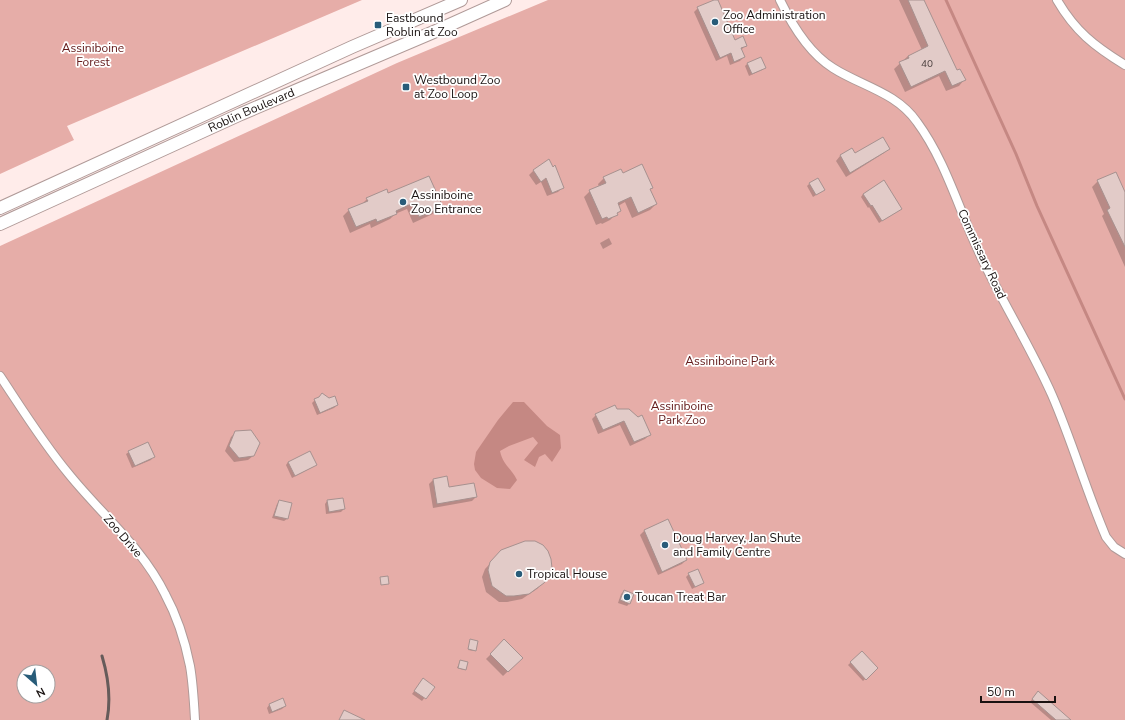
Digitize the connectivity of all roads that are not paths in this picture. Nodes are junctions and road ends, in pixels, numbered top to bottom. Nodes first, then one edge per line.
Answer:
1 (461, 0) edge
2 (506, 0) edge
3 (780, 0) edge
4 (1056, 0) edge
5 (1125, 65) edge
6 (0, 208) edge
7 (0, 224) edge
8 (0, 376) edge
9 (1125, 554) edge
10 (195, 720) edge

1 - 6 main road, Roblin Boulevard
2 - 7 main road, Roblin Boulevard
3 - 9 street, Commissary Road
4 - 5 street
8 - 10 street, Zoo Drive

